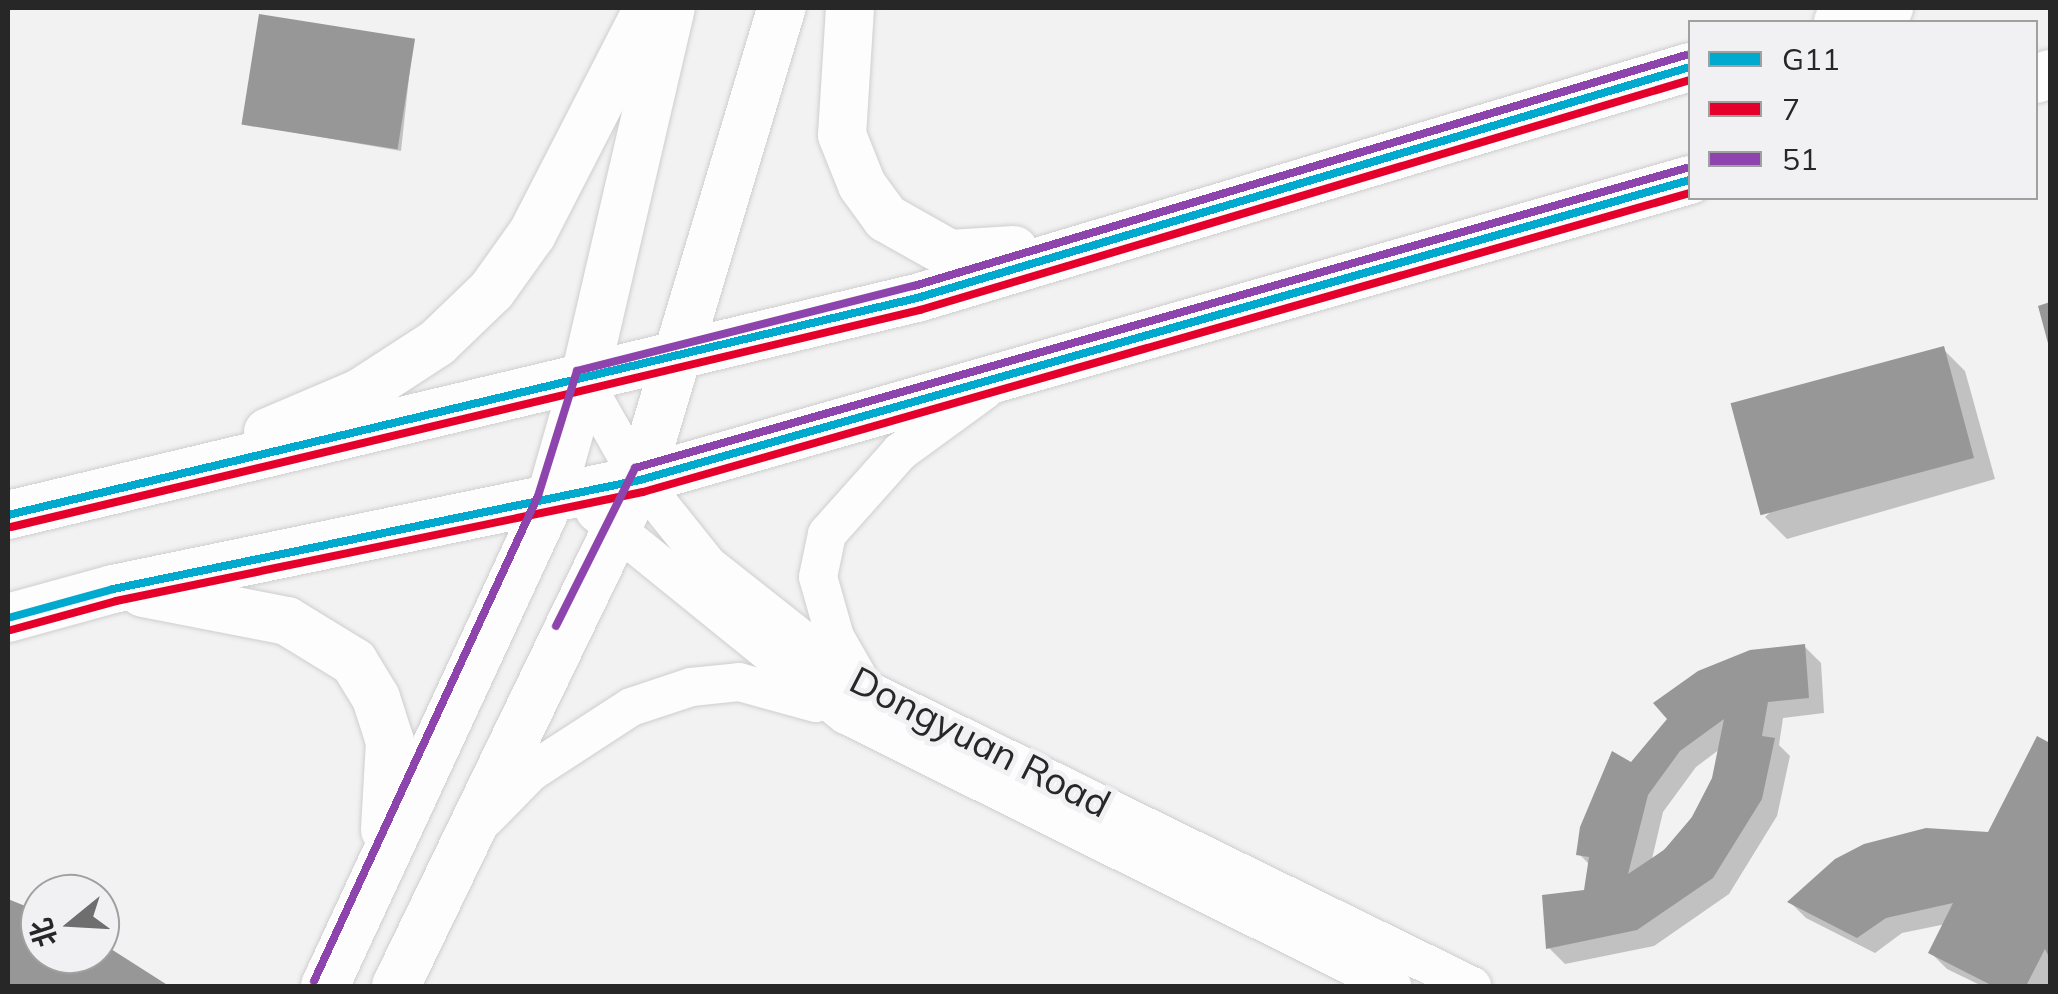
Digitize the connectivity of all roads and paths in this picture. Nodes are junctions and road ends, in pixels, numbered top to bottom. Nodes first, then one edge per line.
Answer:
1 (648, 8) edge
2 (671, 8) edge
3 (782, 8) edge
4 (850, 8) edge
5 (1888, 8) edge
6 (1845, 20) edge
7 (1688, 68) edge
8 (1688, 181) edge
9 (1087, 247) junction
10 (682, 358) junction
11 (584, 381) junction
12 (995, 383) junction
13 (167, 476) junction
14 (640, 480) junction
15 (550, 500) junction
16 (8, 514) edge
17 (619, 527) junction
18 (112, 589) junction
19 (8, 618) edge
20 (855, 702) junction
21 (470, 835) junction
22 (380, 873) junction
23 (326, 986) edge
24 (396, 986) edge
25 (1392, 986) edge
26 (1472, 986) edge

1 - 13 main road
2 - 11 main road
3 - 10 main road
4 - 9 main road
5 - 6 main road
7 - 9 main road
8 - 12 main road
9 - 10 main road
10 - 11 main road
10 - 14 main road
11 - 13 main road
11 - 14 street, Dongyuan Road
11 - 15 main road
12 - 14 main road
12 - 20 street
13 - 16 main road
14 - 15 main road
14 - 17 main road
14 - 20 street, Dongyuan Road
15 - 17 street, Dongyuan Road
15 - 18 main road
15 - 22 main road
17 - 20 street, Dongyuan Road
17 - 21 main road
18 - 19 main road
18 - 22 main road
20 - 21 street
20 - 25 street, Dongyuan Road
20 - 26 street, Dongyuan Road
21 - 24 main road
22 - 23 main road

